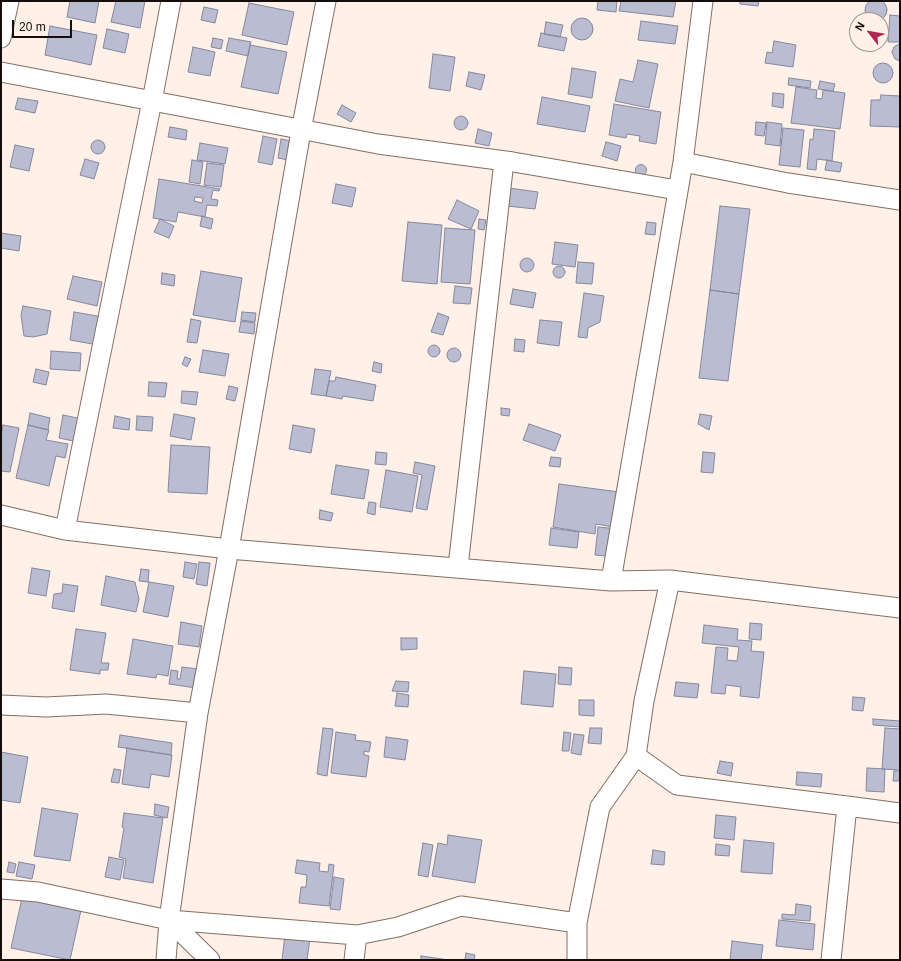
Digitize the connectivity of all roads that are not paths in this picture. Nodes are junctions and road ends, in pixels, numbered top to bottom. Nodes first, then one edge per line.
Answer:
1 (9, 1) edge
2 (171, 1) edge
3 (326, 1) edge
4 (704, 1) edge
5 (1, 38) edge
6 (1, 72) edge
7 (152, 101) junction
8 (301, 131) junction
9 (504, 161) junction
10 (683, 162) junction
11 (677, 190) junction
12 (900, 200) edge
13 (1, 515) edge
14 (65, 530) junction
15 (230, 549) junction
16 (458, 567) junction
17 (670, 580) junction
18 (611, 581) junction
19 (900, 608) edge
20 (1, 706) edge
21 (198, 712) junction
22 (636, 756) junction
23 (847, 806) junction
24 (900, 813) edge
25 (1, 889) edge
26 (169, 920) junction
27 (577, 923) junction
28 (357, 935) junction
29 (166, 960) edge
30 (210, 960) edge
31 (354, 960) edge
32 (576, 960) edge
33 (831, 960) edge

1 - 5 street
2 - 7 street
3 - 8 street
4 - 10 street
6 - 7 street
7 - 8 street
7 - 14 street
8 - 9 street
8 - 15 street
9 - 11 street
9 - 16 street
10 - 11 street
10 - 12 street
11 - 18 street
13 - 14 street
14 - 15 street
15 - 16 street
15 - 21 street
16 - 18 street
17 - 18 street
17 - 19 street
17 - 22 street
20 - 21 street
21 - 26 street
22 - 23 street
22 - 27 street
23 - 24 street
23 - 33 street
25 - 26 street
26 - 28 street
26 - 29 street
26 - 30 street
27 - 28 street
27 - 32 street
28 - 31 street

